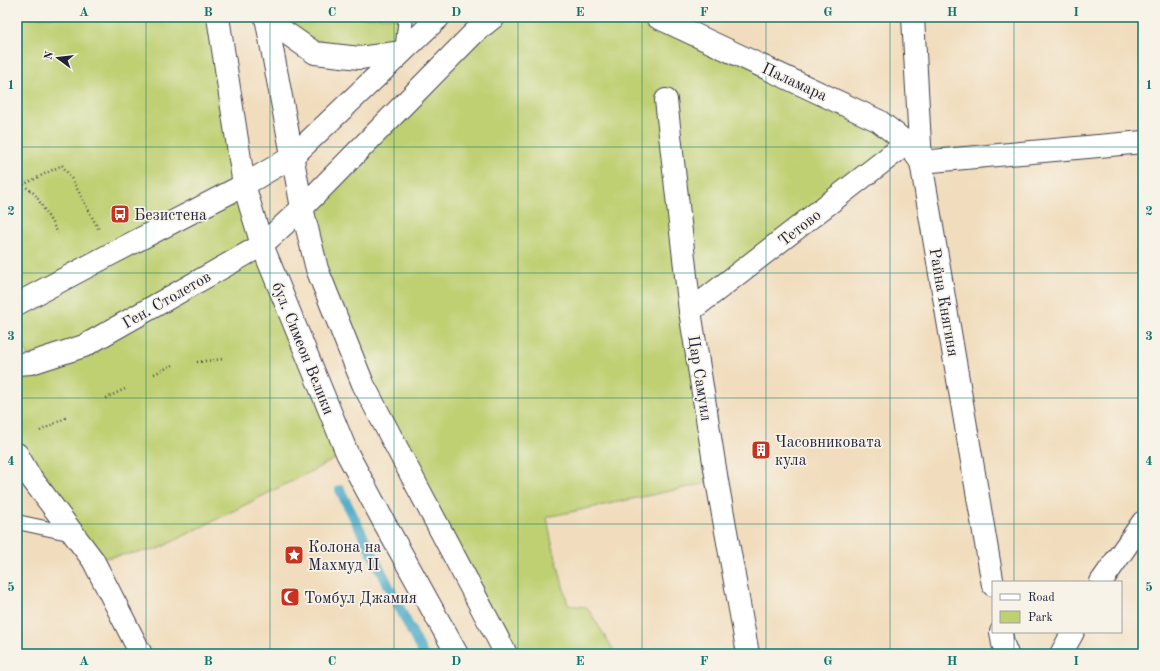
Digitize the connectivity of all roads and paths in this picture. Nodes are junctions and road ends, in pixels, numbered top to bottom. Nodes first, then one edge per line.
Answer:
1 (218, 17) edge
2 (406, 17) edge
3 (439, 17) edge
4 (494, 17) edge
5 (657, 17) edge
6 (914, 17) edge
7 (266, 18) edge
8 (402, 52) junction
9 (666, 100) dead end
10 (1143, 142) edge
11 (907, 143) junction
12 (292, 157) junction
13 (921, 162) junction
14 (17, 180) edge
15 (23, 185) junction
16 (244, 185) junction
17 (302, 208) junction
18 (58, 233) dead end
19 (262, 245) junction
20 (111, 254) junction
21 (17, 304) edge
22 (690, 311) junction
23 (224, 359) dead end
24 (197, 362) dead end
25 (17, 364) edge
26 (173, 365) dead end
27 (154, 374) dead end
28 (125, 389) dead end
29 (106, 398) dead end
30 (68, 417) dead end
31 (40, 431) dead end
32 (17, 454) edge
33 (17, 522) edge
34 (1143, 522) edge
35 (72, 534) junction
36 (992, 581) edge
37 (1102, 581) edge
38 (1001, 633) edge
39 (1072, 633) edge
40 (141, 654) edge
41 (457, 654) edge
42 (506, 654) edge
43 (748, 654) edge
44 (1007, 654) edge
45 (1061, 654) edge

1 - 16 street, бул. Симеон Велики
2 - 8 lane
3 - 8 street
4 - 17 street, Ген. Столетов
5 - 11 street, Паламара
6 - 13 street, Райна Княгиня
7 - 8 street
7 - 12 street
8 - 12 street
9 - 22 street, Цар Самуил
10 - 13 street
11 - 13 street, Паламара
11 - 22 street, Тетово
12 - 16 street
12 - 17 street
13 - 36 street, Райна Княгиня
14 - 15 path
15 - 18 path
15 - 20 path
16 - 19 street, бул. Симеон Велики
16 - 20 street
17 - 19 street, Ген. Столетов
17 - 42 street
19 - 25 street, Ген. Столетов
19 - 41 street, бул. Симеон Велики
20 - 21 street
22 - 43 street, Цар Самуил
23 - 24 path
26 - 27 path
28 - 29 path
30 - 31 path
32 - 35 street
33 - 35 lane
34 - 37 street
35 - 40 street
38 - 44 street
39 - 45 street

